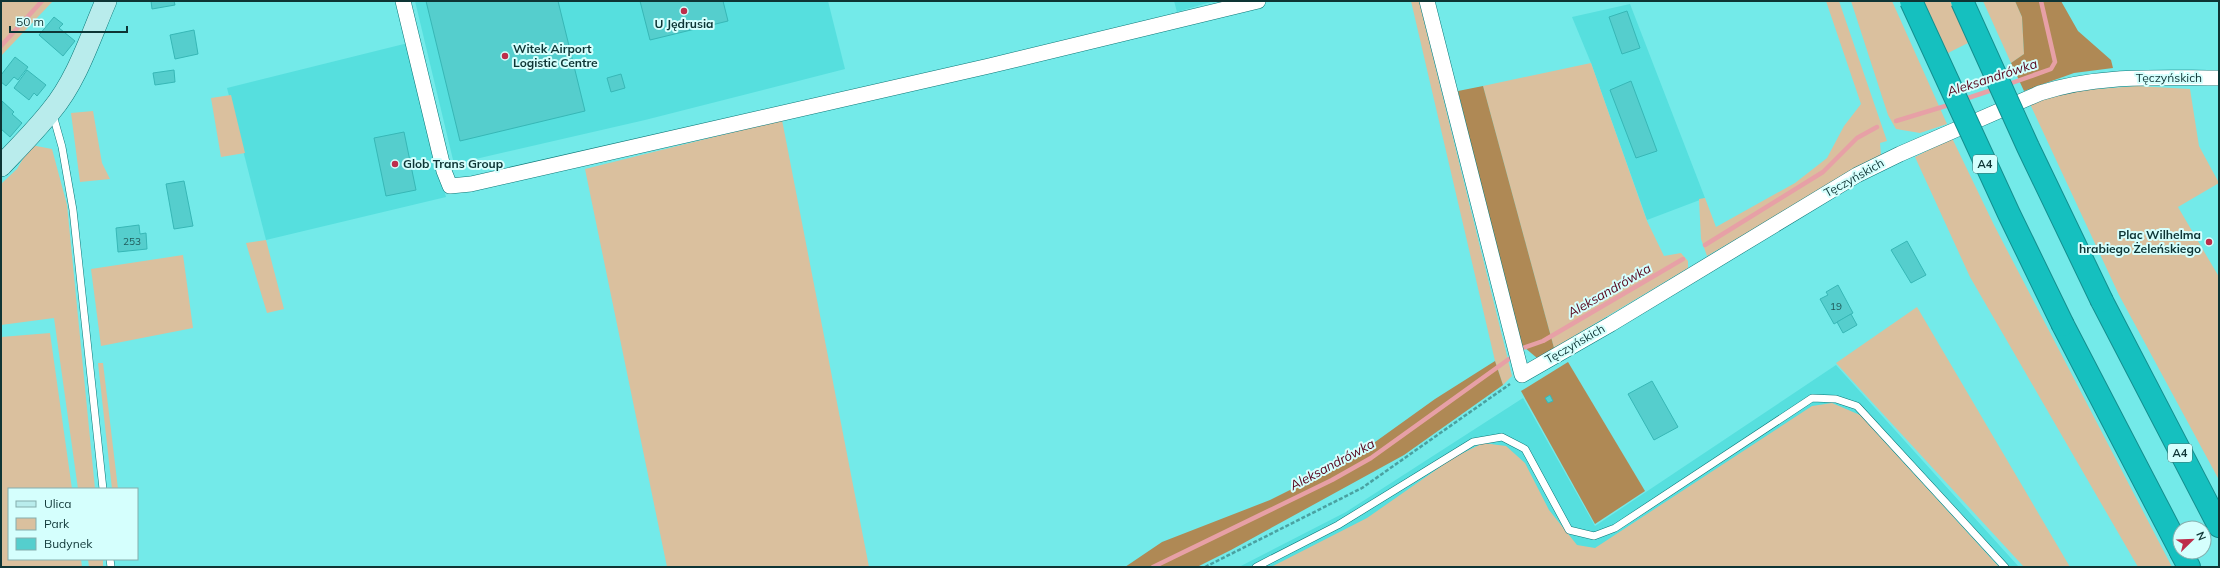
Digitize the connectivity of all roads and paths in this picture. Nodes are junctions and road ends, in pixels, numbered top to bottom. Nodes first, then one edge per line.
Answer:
1 (106, 1) edge
2 (403, 1) edge
3 (1258, 1) edge
4 (1427, 1) edge
5 (1911, 1) edge
6 (1962, 1) edge
7 (2219, 78) edge
8 (52, 111) junction
9 (1, 166) edge
10 (1522, 375) junction
11 (103, 488) edge
12 (2219, 526) edge
13 (2172, 536) edge
14 (1205, 567) edge
15 (1256, 567) edge
16 (2005, 567) edge

1 - 8 street
2 - 3 street
4 - 10 street
5 - 13 highway, A4, bridge
6 - 12 highway, A4, bridge
7 - 10 street, Tęczyńskich
8 - 9 street
8 - 11 lane
10 - 14 path
15 - 16 lane

